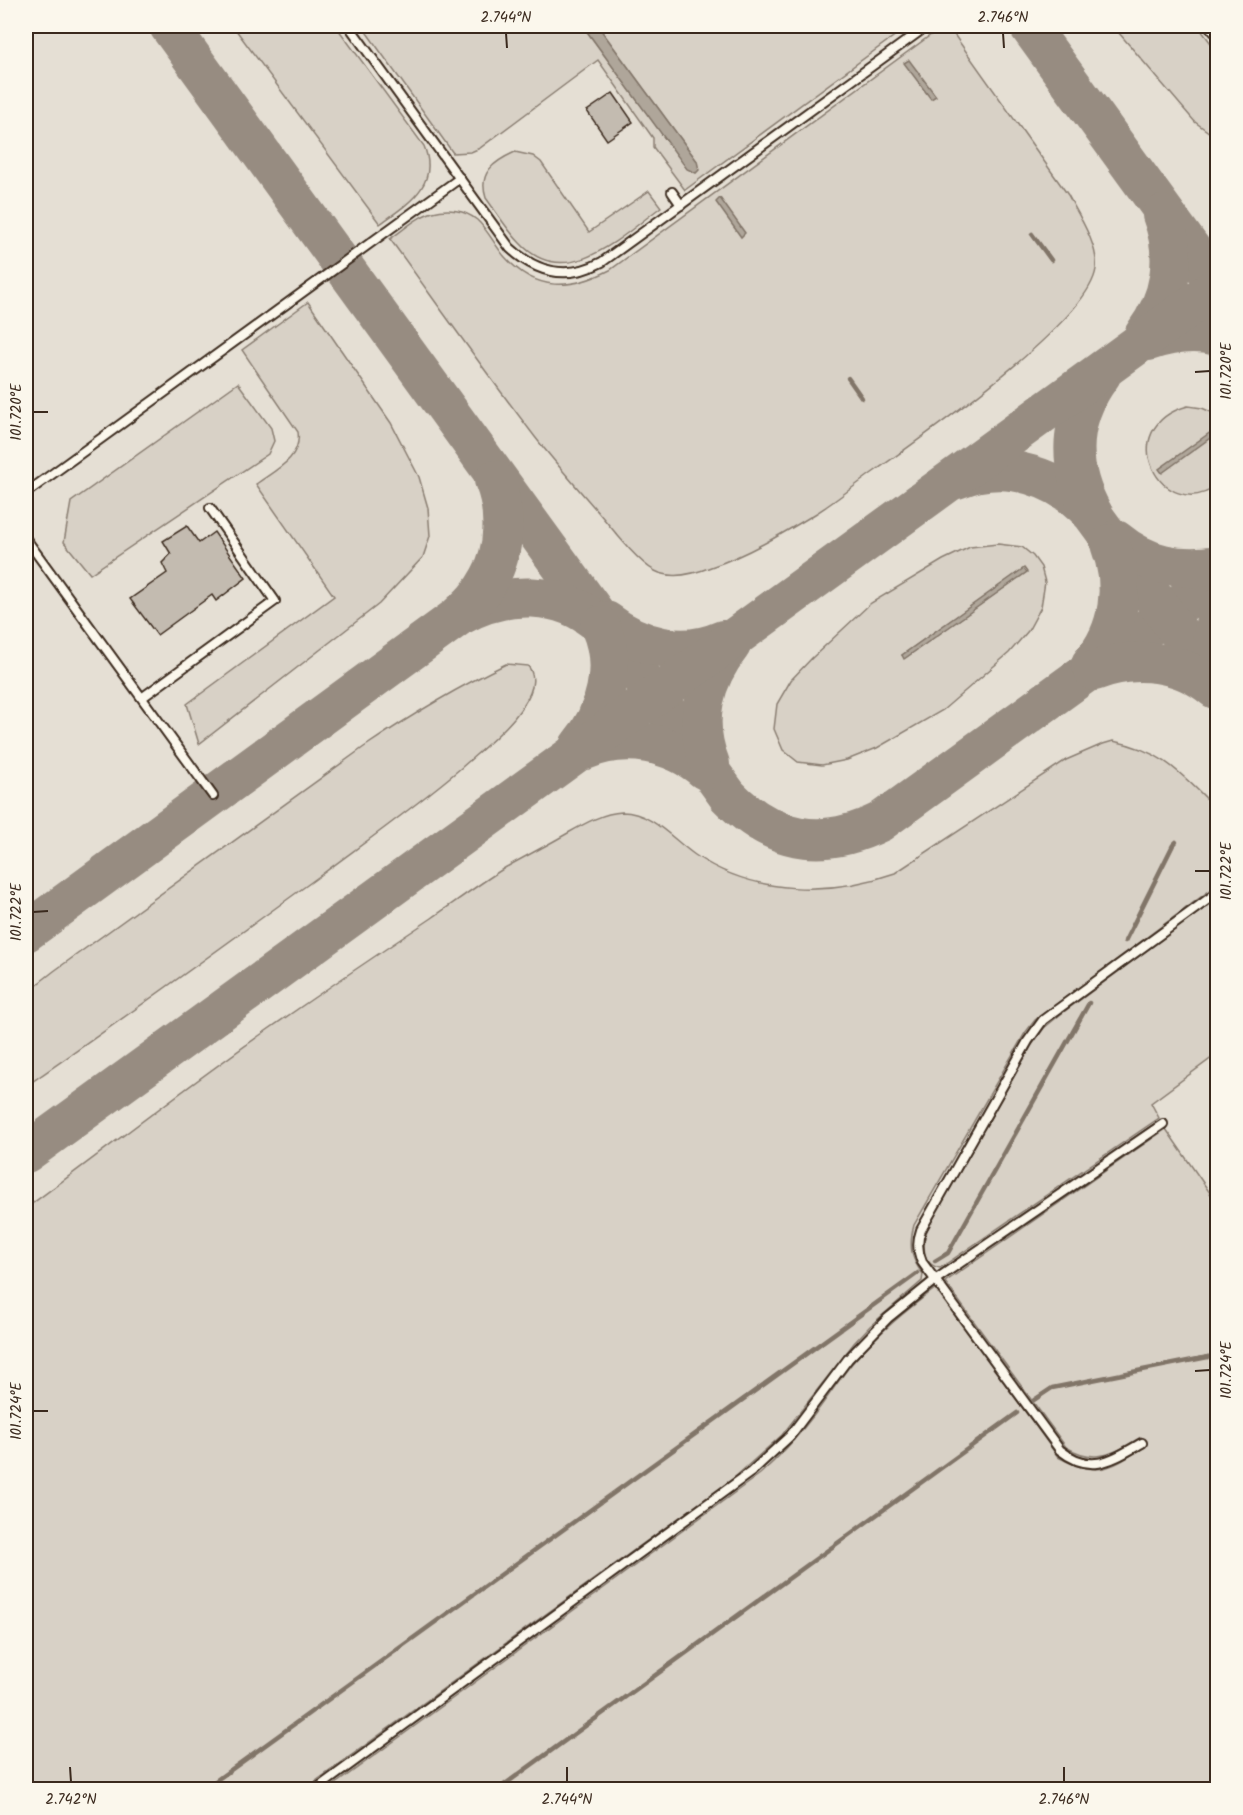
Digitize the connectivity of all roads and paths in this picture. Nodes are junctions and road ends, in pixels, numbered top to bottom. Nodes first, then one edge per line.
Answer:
1 (349, 26) edge
2 (927, 26) edge
3 (1209, 26) edge
4 (1218, 36) edge
5 (460, 178) junction
6 (672, 192) dead end
7 (681, 205) junction
8 (26, 493) edge
9 (210, 508) dead end
10 (26, 539) edge
11 (143, 697) junction
12 (213, 796) dead end
13 (1218, 892) edge
14 (1163, 1124) dead end
15 (935, 1280) junction
16 (1142, 1443) dead end
17 (315, 1790) edge

1 - 5 lane
2 - 7 lane
3 - 4 lane
5 - 7 lane
5 - 8 lane
6 - 7 lane
9 - 11 lane
10 - 11 lane
11 - 12 lane
13 - 15 lane
14 - 15 lane
15 - 16 lane
15 - 17 lane

